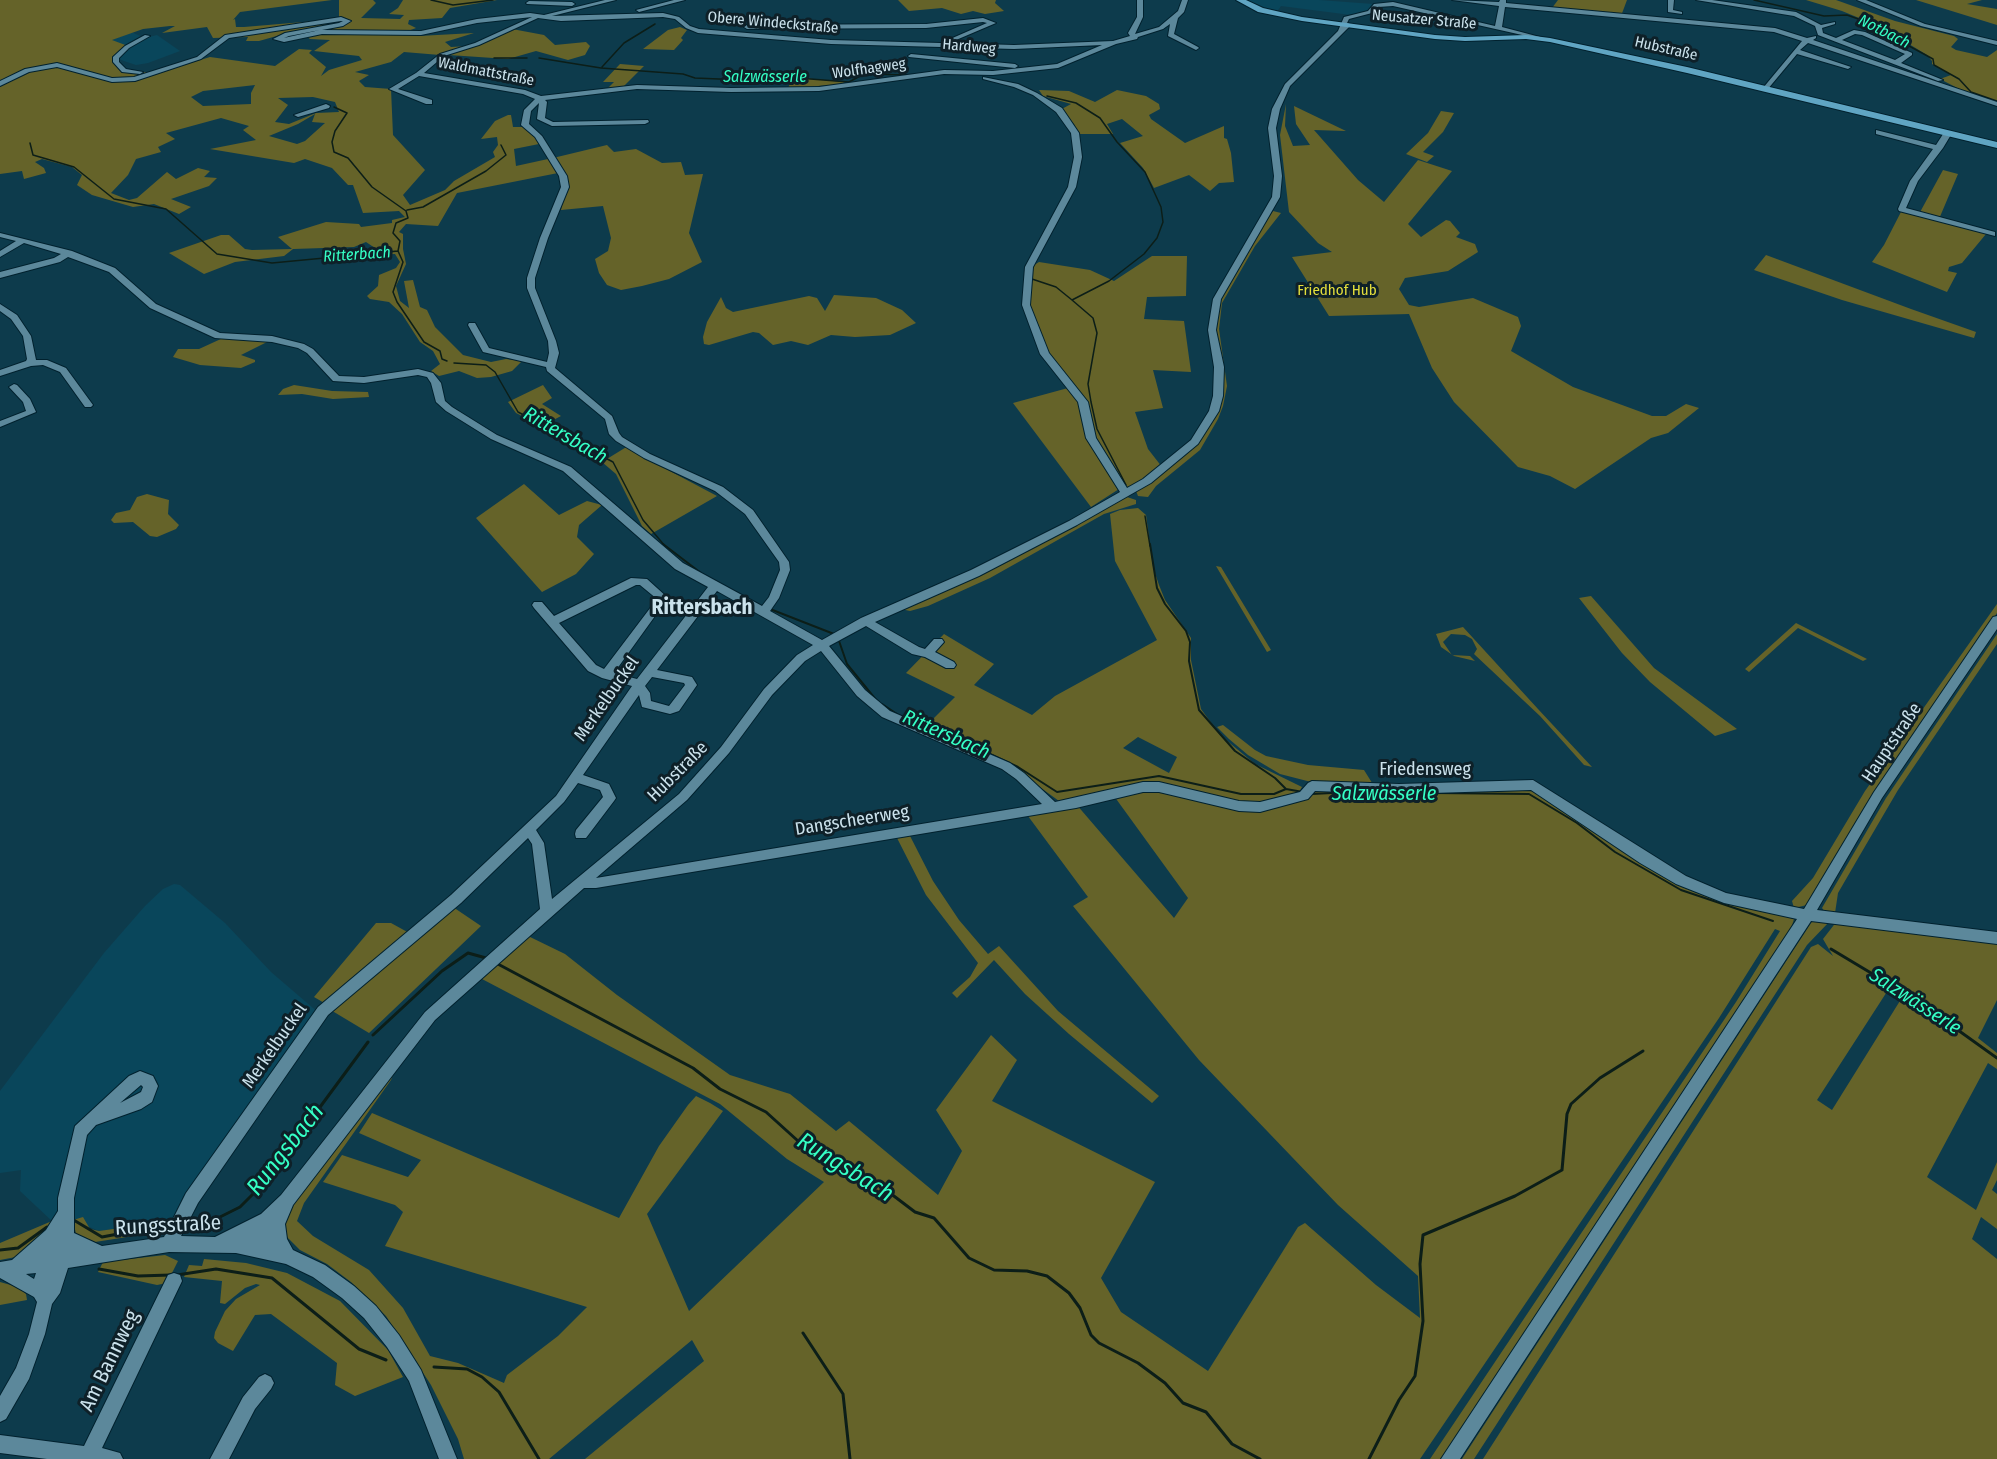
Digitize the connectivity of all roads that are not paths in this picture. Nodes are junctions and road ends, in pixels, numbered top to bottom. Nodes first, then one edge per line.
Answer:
1 (620, 0) edge
2 (682, 0) edge
3 (1140, 0) edge
4 (1185, 0) edge
5 (1240, 0) edge
6 (1422, 0) edge
7 (1455, 0) edge
8 (1671, 0) edge
9 (1699, 0) edge
10 (1860, 0) edge
11 (612, 1) edge
12 (1464, 1) edge
13 (527, 2) edge
14 (1503, 3) edge
15 (590, 4) junction
16 (1414, 8) junction
17 (1680, 12) dead end
18 (1736, 14) dead end
19 (539, 16) junction
20 (595, 17) junction
21 (680, 20) junction
22 (1173, 21) junction
23 (1833, 23) dead end
24 (1737, 24) junction
25 (1498, 29) junction
26 (1341, 30) junction
27 (1820, 31) junction
28 (147, 36) dead end
29 (1135, 38) junction
30 (1538, 38) junction
31 (1809, 39) junction
32 (1836, 40) junction
33 (1114, 43) junction
34 (1997, 43) edge
35 (928, 46) junction
36 (1196, 48) dead end
37 (1795, 51) junction
38 (911, 56) dead end
39 (1897, 62) junction
40 (1848, 67) dead end
41 (1025, 68) junction
42 (159, 71) junction
43 (418, 74) junction
44 (969, 74) junction
45 (0, 84) edge
46 (1953, 87) junction
47 (1944, 88) junction
48 (1765, 89) junction
49 (1965, 94) junction
50 (540, 99) junction
51 (429, 102) dead end
52 (1997, 104) edge
53 (326, 106) dead end
54 (298, 115) dead end
55 (645, 122) dead end
56 (1879, 132) dead end
57 (1948, 133) junction
58 (1997, 145) edge
59 (1939, 148) junction
60 (1992, 234) dead end
61 (0, 235) edge
62 (9, 239) junction
63 (21, 242) junction
64 (0, 253) edge
65 (69, 254) junction
66 (0, 275) edge
67 (0, 307) edge
68 (472, 325) dead end
69 (30, 363) junction
70 (550, 365) junction
71 (0, 373) edge
72 (14, 387) dead end
73 (88, 405) dead end
74 (0, 424) edge
75 (1127, 493) junction
76 (714, 587) junction
77 (538, 605) dead end
78 (767, 609) junction
79 (1997, 620) edge
80 (553, 621) junction
81 (865, 621) junction
82 (830, 639) junction
83 (938, 642) dead end
84 (928, 653) junction
85 (950, 665) dead end
86 (649, 672) junction
87 (606, 675) junction
88 (639, 686) junction
89 (577, 778) junction
90 (1126, 790) joint
91 (1051, 805) junction
92 (530, 830) junction
93 (581, 834) dead end
94 (582, 882) junction
95 (547, 911) junction
96 (1808, 914) junction
97 (1997, 939) edge
98 (91, 1120) dead end
99 (272, 1221) junction
100 (59, 1236) junction
101 (169, 1244) junction
102 (216, 1244) junction
103 (256, 1249) junction
104 (99, 1253) junction
105 (286, 1256) junction
106 (54, 1261) junction
107 (6, 1269) edge
108 (174, 1281) dead end
109 (42, 1296) junction
110 (265, 1383) dead end
111 (0, 1413) edge
112 (0, 1444) edge
113 (87, 1458) edge
114 (114, 1459) edge
115 (219, 1459) edge
116 (448, 1459) edge
117 (1450, 1459) edge

1 - 11 street, Waldmattstraße
2 - 20 street
3 - 29 street
4 - 22 street
5 - 26 main road, Neusatzer Straße
6 - 16 street
7 - 12 street
8 - 17 street
9 - 27 street
10 - 34 street
11 - 15 street, Waldmattstraße
12 - 14 street
13 - 15 street, Waldmattstraße
13 - 19 street
14 - 24 street
14 - 25 street
15 - 19 street, Waldmattstraße
16 - 25 street, Hubstraße
16 - 26 street, Hubstraße
18 - 24 street
19 - 20 street, Obere Windeckstraße
19 - 42 street, Obere Windeckstraße
19 - 43 street, Waldmattstraße
20 - 21 street, Obere Windeckstraße
21 - 35 street, Obere Windeckstraße
21 - 35 street
22 - 29 street
22 - 36 street
23 - 27 street
24 - 31 street
25 - 30 street, Hubstraße
26 - 30 main road, Neusatzer Straße
26 - 75 street, Hubstraße
27 - 31 street
27 - 32 street
28 - 42 street
29 - 33 street
30 - 48 main road, Hubstraße
31 - 37 street
31 - 47 street
32 - 39 street
32 - 39 street
33 - 35 street, Obere Windeckstraße
33 - 41 street, Wolfhagweg
37 - 40 street
37 - 48 street
38 - 41 street, Hardweg
39 - 46 street
41 - 44 street, Wolfhagweg
42 - 45 street
43 - 50 street, Waldmattstraße
43 - 51 street, Waldmattstraße
44 - 50 street, Wolfhagweg
44 - 75 street
46 - 47 street
46 - 49 street
47 - 49 street
48 - 57 main road, Hubstraße
49 - 52 street
50 - 55 street
50 - 70 street, Waldmattstraße
53 - 54 street
56 - 59 street
57 - 58 main road, Hubstraße
57 - 59 street
59 - 60 street
61 - 62 street
62 - 63 street
62 - 64 street
63 - 64 street
63 - 65 street
65 - 66 street
65 - 76 street
67 - 69 street
68 - 70 street
69 - 71 street
69 - 73 street
70 - 78 street
72 - 74 street
75 - 81 street, Hubstraße
76 - 78 street
76 - 86 street, Merkelbuckel
77 - 80 street
78 - 82 street
79 - 96 street, Hauptstraße
80 - 87 street
80 - 87 street
81 - 82 street, Hubstraße
81 - 84 street
82 - 91 street
82 - 94 street, Hubstraße
83 - 84 street
84 - 85 street
86 - 88 street, Merkelbuckel
86 - 88 street
87 - 88 street
88 - 89 street, Merkelbuckel
89 - 92 street, Merkelbuckel
89 - 93 street
90 - 91 street, Dangscheerweg
90 - 96 street, Friedensweg
91 - 94 street, Dangscheerweg
92 - 95 street
92 - 101 street, Merkelbuckel
94 - 95 street, Hubstraße
95 - 99 street, Hubstraße
96 - 97 street, Friedensweg
96 - 117 street, Hauptstraße
98 - 100 street
99 - 102 street
99 - 103 street, Hubstraße
99 - 105 street
100 - 104 street
100 - 106 street
100 - 107 street
101 - 102 street, Rungsstraße
101 - 104 street, Rungsstraße
102 - 103 street, Rungsstraße
103 - 105 street, Rungsstraße
104 - 106 street, Rungsstraße
105 - 116 street, Rungsstraße
106 - 107 street, Rungsstraße
106 - 109 street
107 - 109 street
108 - 113 street, Am Bannweg
109 - 111 street
110 - 115 street
112 - 113 street
113 - 114 street

